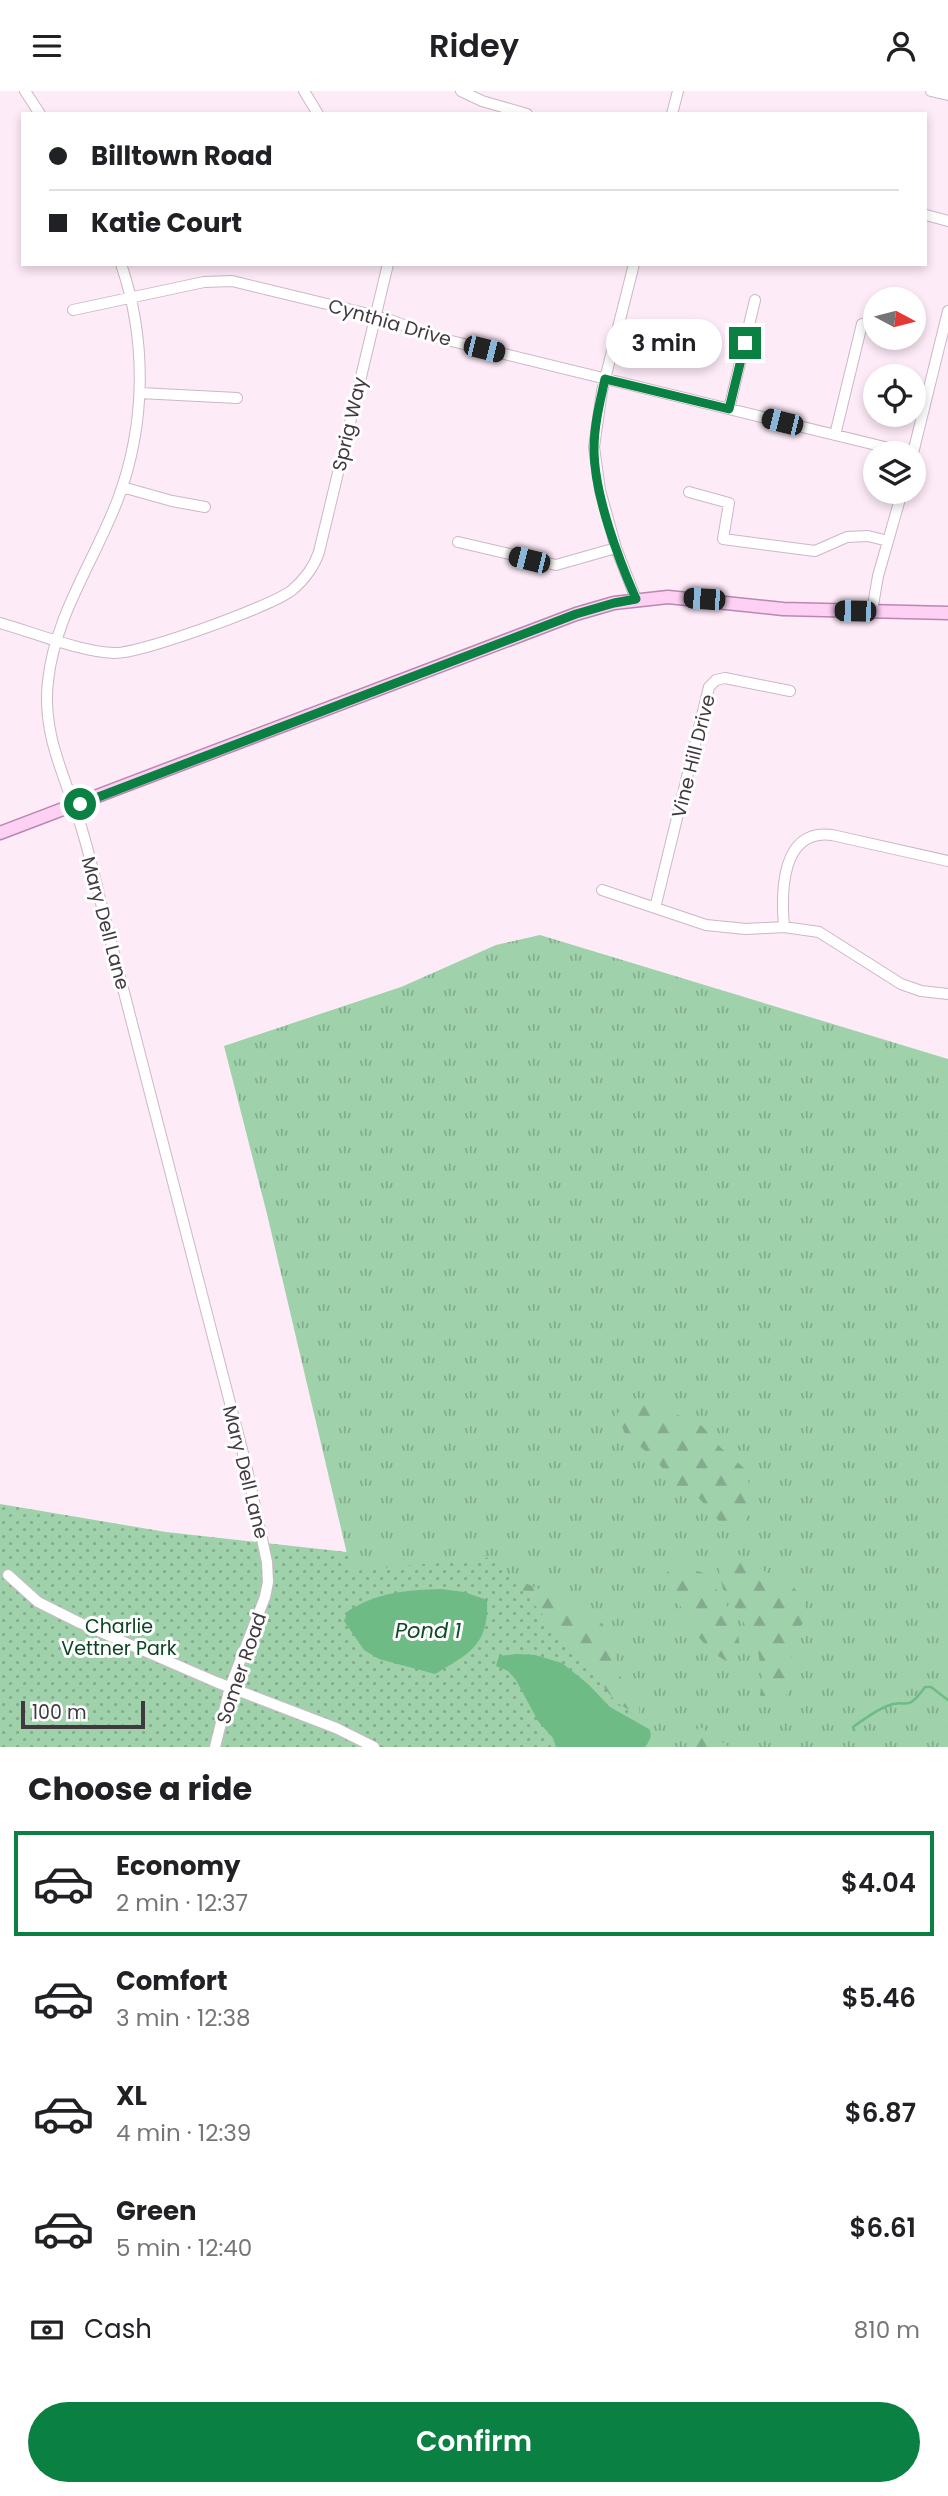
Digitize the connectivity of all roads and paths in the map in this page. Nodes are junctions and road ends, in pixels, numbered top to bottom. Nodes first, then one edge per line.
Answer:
1 (25, 91) edge
2 (303, 91) edge
3 (461, 91) edge
4 (678, 91) edge
5 (931, 91) edge
6 (948, 95) edge
7 (39, 112) edge
8 (317, 112) edge
9 (520, 112) edge
10 (673, 112) edge
11 (927, 215) edge
12 (948, 221) edge
13 (122, 266) edge
14 (387, 266) edge
15 (633, 266) edge
16 (131, 299) junction
17 (755, 300) dead end
18 (73, 310) dead end
19 (948, 311) edge
20 (375, 315) junction
21 (862, 324) dead end
22 (605, 379) junction
23 (140, 393) junction
24 (237, 398) dead end
25 (729, 409) junction
26 (835, 435) junction
27 (914, 441) edge
28 (863, 442) edge
29 (122, 487) junction
30 (689, 492) dead end
31 (899, 504) edge
32 (205, 507) dead end
33 (888, 541) junction
34 (458, 542) dead end
35 (616, 548) junction
36 (636, 599) junction
37 (872, 611) junction
38 (948, 613) edge
39 (0, 623) edge
40 (56, 639) junction
41 (790, 691) dead end
42 (73, 806) junction
43 (0, 833) edge
44 (948, 861) edge
45 (602, 890) dead end
46 (655, 908) junction
47 (784, 927) junction
48 (948, 994) edge
49 (8, 1575) dead end
50 (266, 1589) joint
51 (230, 1687) junction
52 (215, 1747) edge
53 (374, 1747) edge

1 - 7 street
2 - 8 street
3 - 9 street
4 - 10 street
5 - 6 street
11 - 12 street
13 - 16 street, Mary Dell Lane
14 - 20 street, Sprig Way
15 - 22 street
16 - 18 street, Cynthia Drive
16 - 20 street, Cynthia Drive
16 - 23 street, Mary Dell Lane
17 - 25 street
19 - 27 street
20 - 22 street, Cynthia Drive
20 - 40 street, Sprig Way
21 - 26 street
22 - 25 street, Cynthia Drive
22 - 35 street
23 - 24 street
23 - 29 street, Mary Dell Lane
25 - 26 street, Cynthia Drive
26 - 28 street, Cynthia Drive
29 - 32 street
29 - 40 street, Mary Dell Lane
30 - 33 street
31 - 33 street
33 - 37 street
34 - 35 street
35 - 36 street
36 - 37 main road
36 - 42 main road
37 - 38 main road
39 - 40 street
40 - 42 street, Mary Dell Lane
41 - 46 street, Vine Hill Drive
42 - 43 main road
42 - 50 street, Mary Dell Lane
44 - 47 street
45 - 46 street
46 - 47 street
47 - 48 street
49 - 51 street
50 - 51 street, Somer Road
51 - 52 street, Somer Road
51 - 53 street

